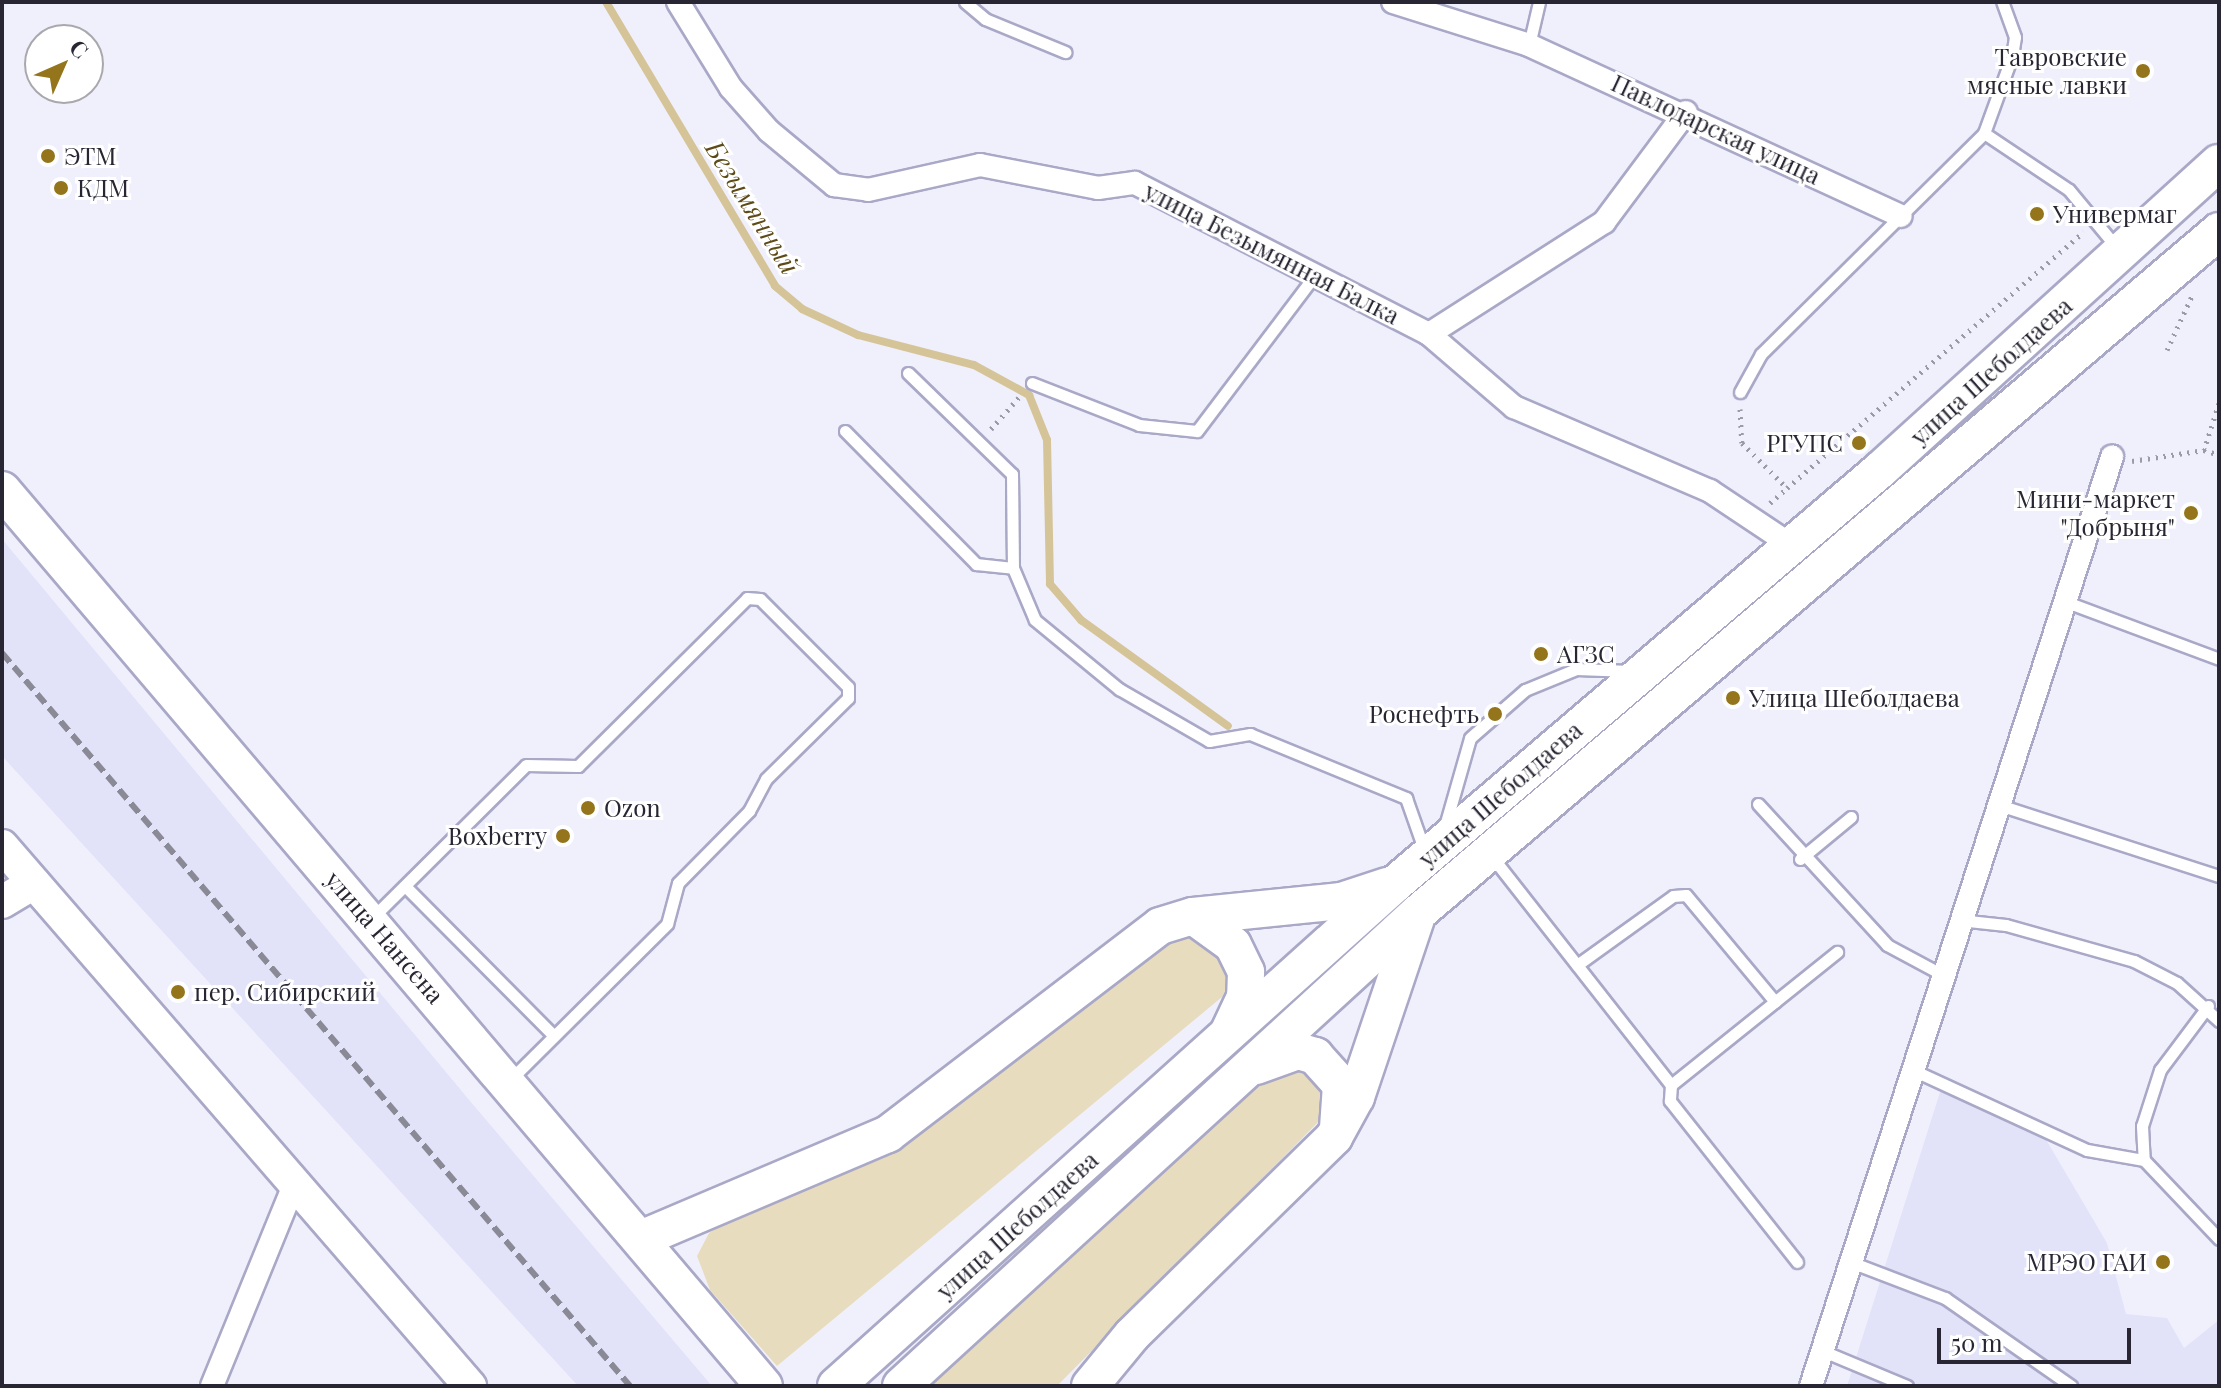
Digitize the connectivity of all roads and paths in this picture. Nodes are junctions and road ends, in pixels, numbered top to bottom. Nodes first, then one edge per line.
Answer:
1 (678, 2) edge
2 (965, 2) edge
3 (1393, 2) edge
4 (1539, 2) edge
5 (2002, 2) edge
6 (1529, 45) junction
7 (1065, 52) dead end
8 (1686, 112) junction
9 (1984, 133) junction
10 (2219, 163) edge
11 (1901, 216) junction
12 (2095, 223) junction
13 (2219, 231) edge
14 (2123, 253) junction
15 (1318, 271) junction
16 (2199, 286) dead end
17 (1429, 334) junction
18 (2167, 350) dead end
19 (908, 373) dead end
20 (1032, 383) dead end
21 (1740, 392) joint
22 (2219, 403) edge
23 (1012, 405) dead end
24 (845, 431) dead end
25 (980, 442) junction
26 (2204, 450) junction
27 (2219, 455) edge
28 (2121, 459) joint
29 (2, 490) edge
30 (1791, 545) junction
31 (1013, 568) junction
32 (2063, 601) junction
33 (2218, 656) edge
34 (1643, 671) junction
35 (1758, 804) dead end
36 (1997, 804) junction
37 (1851, 817) dead end
38 (2, 846) edge
39 (1433, 851) junction
40 (1490, 854) junction
41 (1800, 859) junction
42 (2219, 876) edge
43 (34, 883) junction
44 (1396, 883) junction
45 (405, 886) junction
46 (2, 902) edge
47 (1418, 913) junction
48 (1193, 916) junction
49 (371, 920) junction
50 (1958, 920) junction
51 (1837, 952) dead end
52 (1577, 965) junction
53 (1943, 975) junction
54 (1775, 1002) junction
55 (2208, 1006) junction
56 (2219, 1021) edge
57 (554, 1036) junction
58 (1224, 1040) junction
59 (1250, 1068) junction
60 (1915, 1071) junction
61 (509, 1082) junction
62 (1671, 1085) junction
63 (1334, 1137) junction
64 (2144, 1160) junction
65 (294, 1185) junction
66 (643, 1238) junction
67 (2219, 1239) edge
68 (1797, 1262) dead end
69 (1851, 1262) junction
70 (1823, 1351) junction
71 (212, 1386) edge
72 (470, 1386) edge
73 (764, 1386) edge
74 (836, 1386) edge
75 (901, 1386) edge
76 (1090, 1386) edge
77 (1811, 1386) edge
78 (1907, 1386) edge
79 (2071, 1386) edge

1 - 15 street, улица Безымянная Балка
2 - 7 lane
3 - 6 street, Павлодарская улица
4 - 6 lane
5 - 9 lane
6 - 8 street, Павлодарская улица
8 - 11 street, Павлодарская улица
8 - 17 street, улица Безымянная Балка
9 - 11 lane
9 - 12 lane
10 - 14 main road, улица Шеболдаева
11 - 21 lane
12 - 14 lane
12 - 21 path
13 - 40 main road, улица Шеболдаева
14 - 30 main road, улица Шеболдаева
15 - 17 street, улица Безымянная Балка
15 - 20 lane
16 - 18 path
17 - 30 street, улица Безымянная Балка
19 - 25 lane
22 - 26 path
23 - 25 path
24 - 31 lane
25 - 31 lane
26 - 27 path
26 - 28 path
28 - 32 street
29 - 49 main road, улица Нансена
30 - 34 main road, улица Шеболдаева
31 - 39 lane
32 - 33 lane
32 - 36 street
34 - 39 main road, улица Шеболдаева
34 - 39 lane
35 - 41 lane
36 - 42 lane
36 - 50 street
37 - 41 lane
38 - 43 main road
39 - 44 main road, улица Шеболдаева
40 - 47 main road, улица Шеболдаева
40 - 52 lane
41 - 53 lane
43 - 46 main road
43 - 65 main road
44 - 48 main road
44 - 58 main road, улица Шеболдаева
45 - 49 lane
45 - 57 lane
45 - 57 lane
47 - 59 main road, улица Шеболдаева
47 - 63 main road
48 - 58 main road
48 - 66 main road
49 - 61 main road, улица Нансена
50 - 53 street
50 - 55 lane
51 - 54 lane
52 - 54 lane
52 - 62 lane
53 - 60 street
54 - 62 lane
55 - 56 lane
55 - 64 lane
57 - 61 lane
58 - 74 main road, улица Шеболдаева
59 - 63 main road
59 - 75 main road, улица Шеболдаева
60 - 64 lane
60 - 69 street
61 - 66 main road, улица Нансена
62 - 68 lane
63 - 76 main road
64 - 67 lane
65 - 71 street
65 - 72 main road
66 - 73 main road, улица Нансена
69 - 70 street
69 - 79 lane
70 - 77 street
70 - 78 lane

